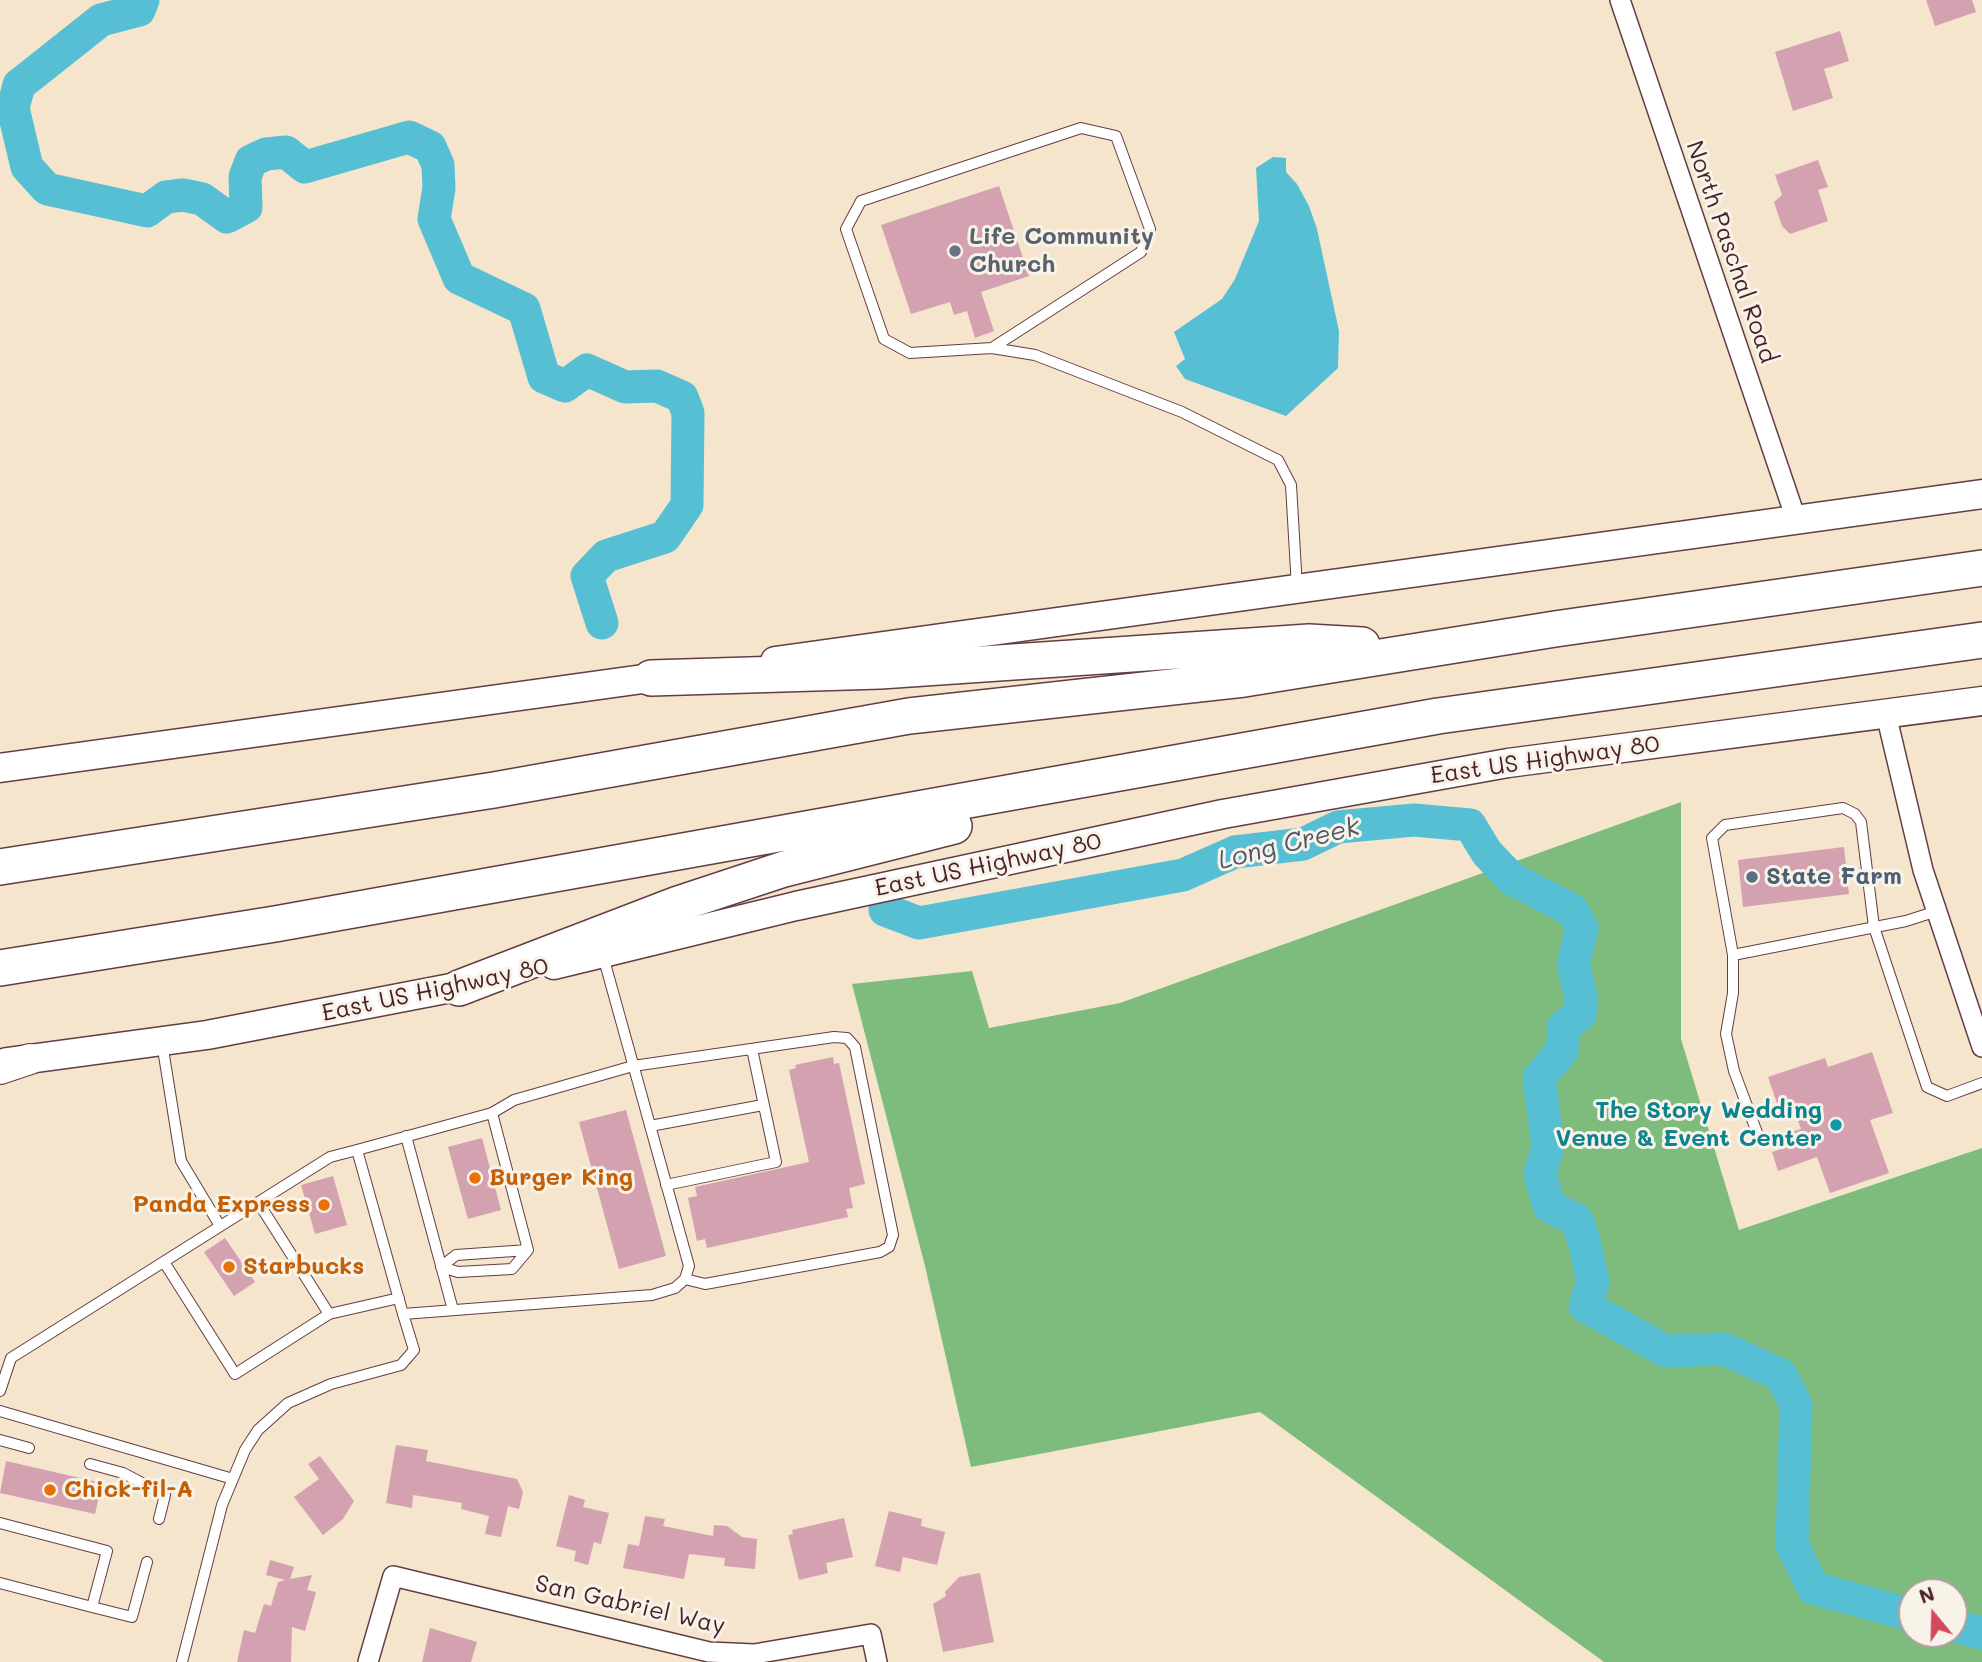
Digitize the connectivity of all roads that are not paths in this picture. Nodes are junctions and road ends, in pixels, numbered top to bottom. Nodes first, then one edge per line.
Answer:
1 (1620, 0) edge
2 (992, 348) junction
3 (1982, 494) edge
4 (1796, 519) junction
5 (1982, 568) edge
6 (1297, 588) junction
7 (1982, 640) edge
8 (1429, 649) junction
9 (651, 678) junction
10 (1982, 701) edge
11 (1886, 714) junction
12 (1438, 716) junction
13 (0, 768) edge
14 (0, 867) edge
15 (1937, 911) junction
16 (1874, 927) junction
17 (602, 954) junction
18 (1733, 955) junction
19 (0, 968) edge
20 (459, 988) junction
21 (162, 1041) junction
22 (1982, 1047) edge
23 (752, 1049) junction
24 (0, 1051) edge
25 (30, 1059) junction
26 (0, 1063) edge
27 (633, 1066) junction
28 (0, 1069) edge
29 (1982, 1083) edge
30 (764, 1105) junction
31 (492, 1113) junction
32 (650, 1126) junction
33 (406, 1136) junction
34 (1759, 1139) dead end
35 (357, 1150) junction
36 (666, 1185) junction
37 (258, 1202) junction
38 (220, 1226) junction
39 (528, 1250) junction
40 (164, 1262) junction
41 (441, 1267) junction
42 (685, 1279) junction
43 (399, 1298) junction
44 (453, 1310) junction
45 (329, 1314) junction
46 (403, 1314) junction
47 (0, 1391) edge
48 (0, 1410) edge
49 (0, 1440) edge
50 (29, 1448) dead end
51 (90, 1464) dead end
52 (233, 1479) junction
53 (159, 1519) dead end
54 (0, 1523) edge
55 (147, 1562) dead end
56 (0, 1583) edge
57 (92, 1607) junction
58 (182, 1662) edge
59 (368, 1662) edge
60 (877, 1662) edge

1 - 4 street, North Paschal Road
2 - 2 lane
2 - 6 lane
3 - 4 main road
4 - 6 main road
5 - 8 highway
6 - 9 main road
7 - 12 highway
8 - 9 highway
8 - 14 highway
9 - 13 main road
10 - 11 main road, East US Highway 80
11 - 15 street
11 - 17 main road, East US Highway 80
12 - 19 highway
12 - 20 highway
15 - 16 lane
15 - 22 street
16 - 18 lane
16 - 18 lane
16 - 29 lane
17 - 20 main road, East US Highway 80
17 - 27 lane
18 - 34 lane
20 - 21 main road, East US Highway 80
21 - 25 main road, East US Highway 80
21 - 38 lane
23 - 27 lane
23 - 30 lane
23 - 42 lane
24 - 25 main road
25 - 26 main road, East US Highway 80
25 - 28 main road
27 - 31 lane
27 - 32 lane
30 - 32 lane
30 - 36 lane
31 - 33 lane
31 - 39 lane
32 - 36 lane
33 - 35 lane
33 - 41 lane
35 - 37 lane
35 - 43 lane
36 - 42 lane
37 - 38 lane
37 - 45 lane
38 - 40 lane
39 - 41 lane
39 - 41 lane
40 - 45 lane
40 - 47 lane
41 - 44 lane
42 - 44 lane
43 - 45 lane
43 - 46 lane
44 - 46 lane
46 - 52 lane
48 - 52 lane
49 - 50 lane
51 - 53 lane
52 - 58 lane
54 - 57 lane
55 - 57 lane
56 - 57 lane
59 - 60 street, San Gabriel Way

